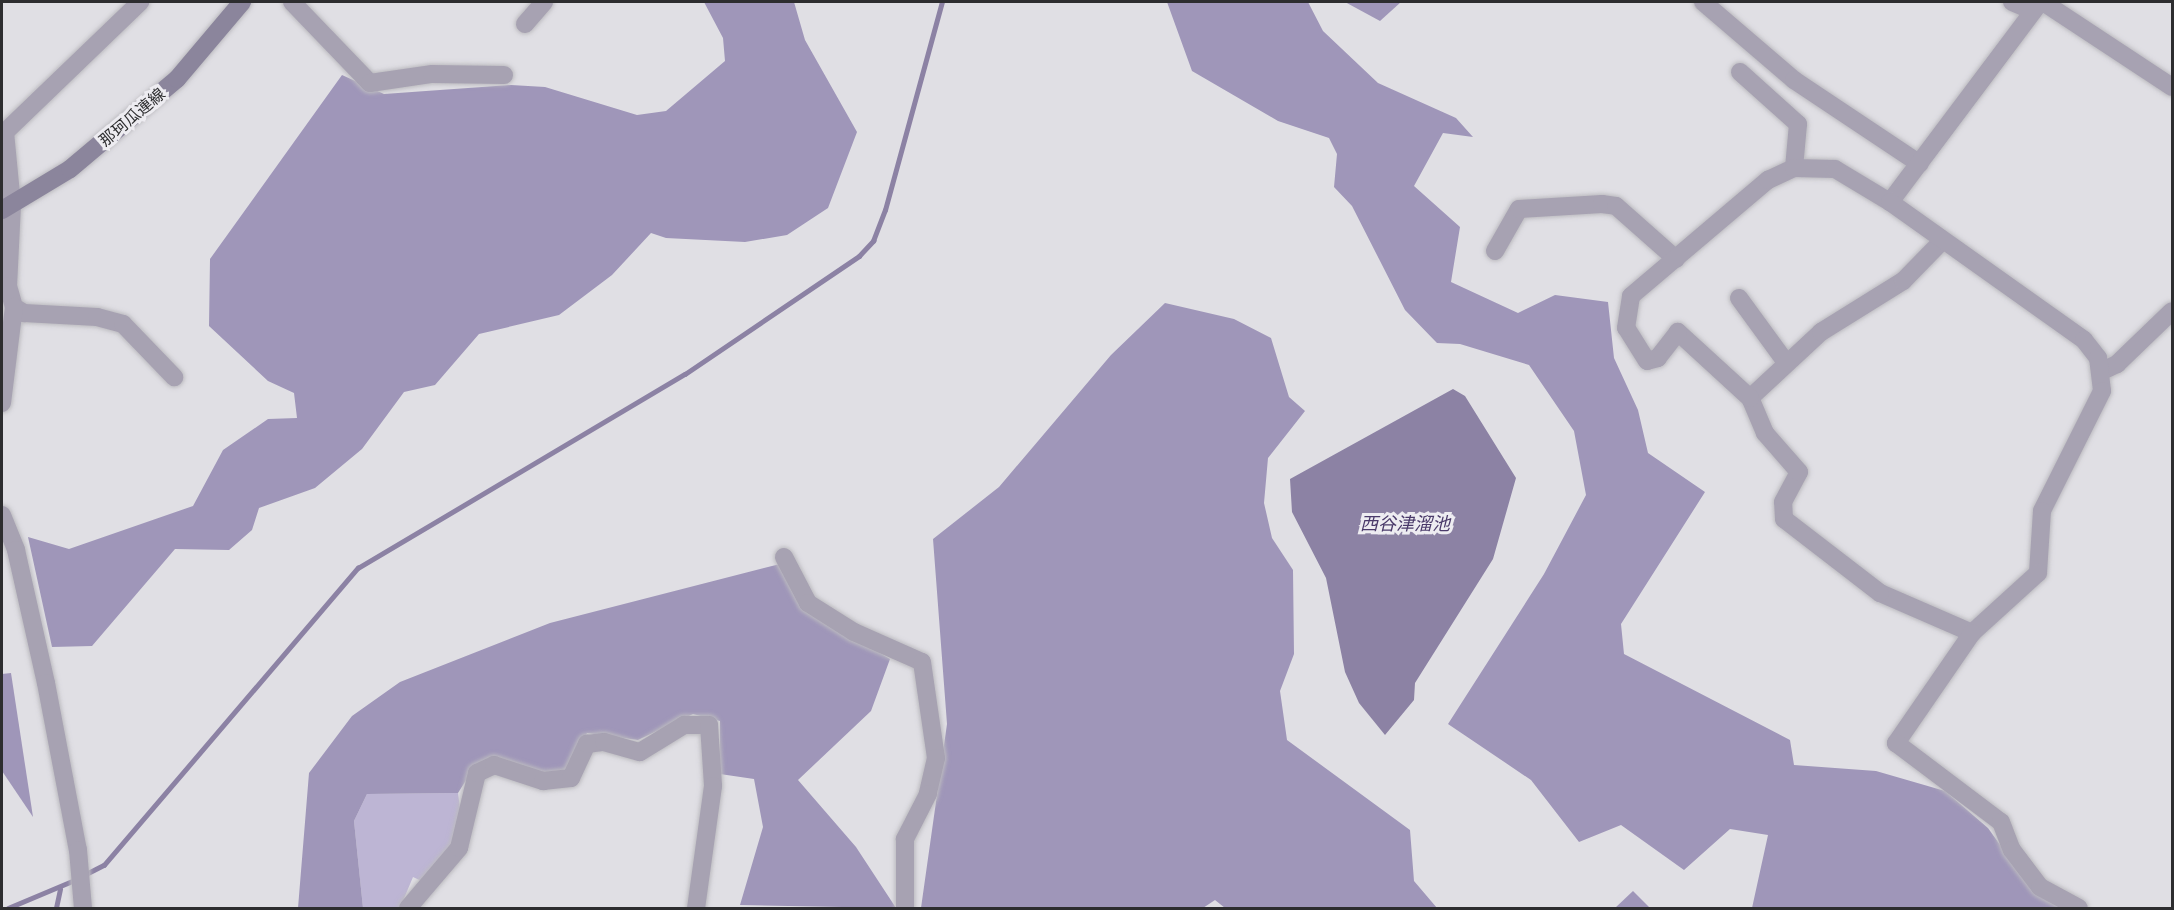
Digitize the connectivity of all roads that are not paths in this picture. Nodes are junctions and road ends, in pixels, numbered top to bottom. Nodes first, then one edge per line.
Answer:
1 (140, 2) edge
2 (243, 2) edge
3 (292, 2) edge
4 (544, 2) edge
5 (1703, 2) edge
6 (2012, 2) edge
7 (2039, 5) edge
8 (525, 24) dead end
9 (1740, 72) dead end
10 (504, 75) dead end
11 (2172, 87) edge
12 (3, 134) edge
13 (1920, 164) junction
14 (1794, 168) junction
15 (1890, 202) junction
16 (7, 208) edge
17 (1942, 241) junction
18 (1495, 251) dead end
19 (1676, 259) junction
20 (1739, 298) dead end
21 (14, 307) junction
22 (2172, 311) edge
23 (1785, 360) junction
24 (2102, 371) junction
25 (174, 377) dead end
26 (1750, 398) junction
27 (2, 403) edge
28 (2, 515) edge
29 (784, 557) dead end
30 (1972, 633) junction
31 (83, 902) edge
32 (408, 909) edge
33 (696, 909) edge
34 (905, 909) edge
35 (2079, 909) edge

1 - 12 street
2 - 16 main road, 那珂瓜連線
3 - 10 street
4 - 8 street
5 - 13 street
6 - 7 street
7 - 11 street
7 - 13 street
9 - 14 street
12 - 16 street
13 - 15 street
14 - 15 street
14 - 19 street
15 - 17 street
16 - 21 street
17 - 23 street
17 - 24 street
18 - 19 street
19 - 26 street
20 - 23 street
21 - 25 street
21 - 27 street
22 - 24 street
23 - 26 street
24 - 30 street
26 - 30 street
28 - 31 street
29 - 34 street
30 - 35 street
32 - 33 street

